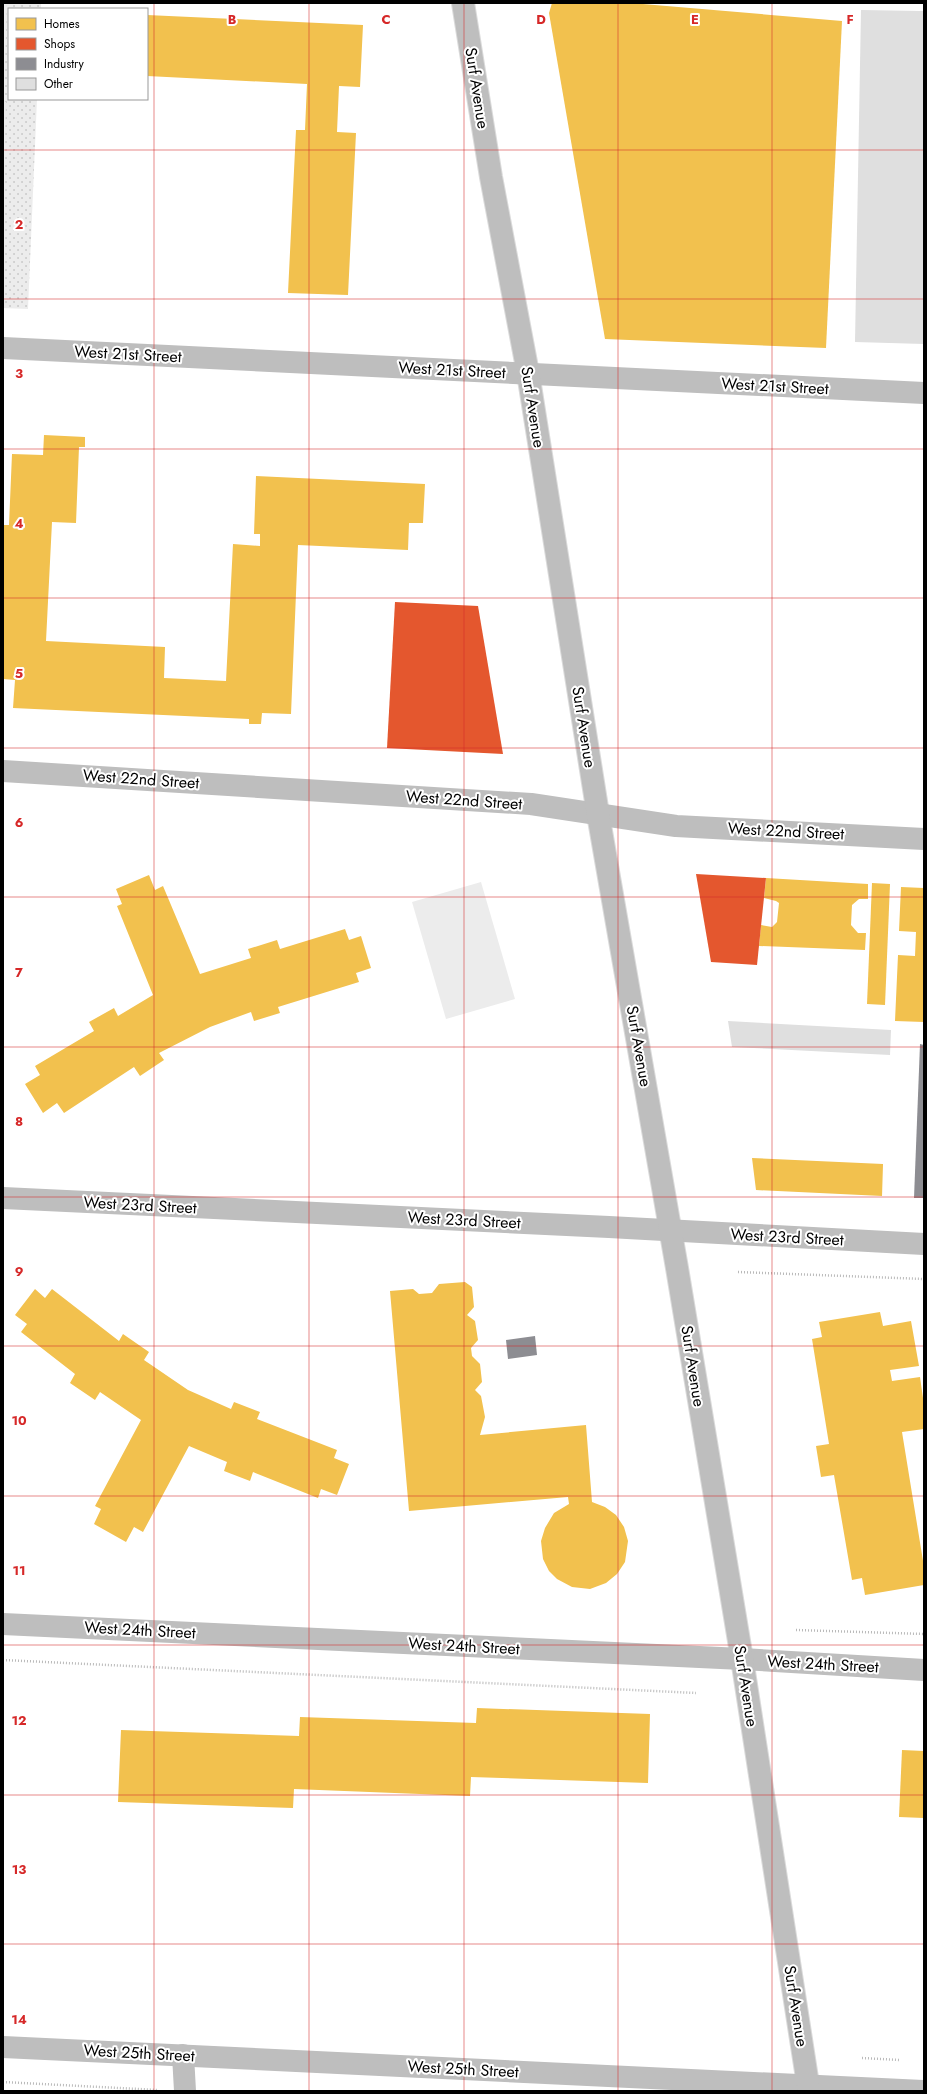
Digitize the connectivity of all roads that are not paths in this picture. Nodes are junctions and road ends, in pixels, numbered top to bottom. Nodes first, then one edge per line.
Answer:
1 (463, 3) edge
2 (3, 348) edge
3 (528, 373) junction
4 (924, 394) edge
5 (3, 771) edge
6 (598, 814) junction
7 (924, 839) edge
8 (3, 1198) edge
9 (671, 1231) junction
10 (924, 1244) edge
11 (3, 1624) edge
12 (742, 1659) junction
13 (924, 1670) edge
14 (3, 2047) edge
15 (183, 2055) junction
16 (808, 2088) edge
17 (185, 2091) edge
18 (923, 2091) edge

1 - 3 street, Surf Avenue
2 - 3 street, West 21st Street
3 - 4 street, West 21st Street
3 - 6 street, Surf Avenue
5 - 6 street, West 22nd Street
6 - 7 street, West 22nd Street
6 - 9 street, Surf Avenue
8 - 9 street, West 23rd Street
9 - 10 street, West 23rd Street
9 - 12 street, Surf Avenue
11 - 12 street, West 24th Street
12 - 13 street, West 24th Street
12 - 16 street, Surf Avenue
14 - 15 street, West 25th Street
15 - 16 street, West 25th Street
15 - 17 street
16 - 18 street, West 25th Street

